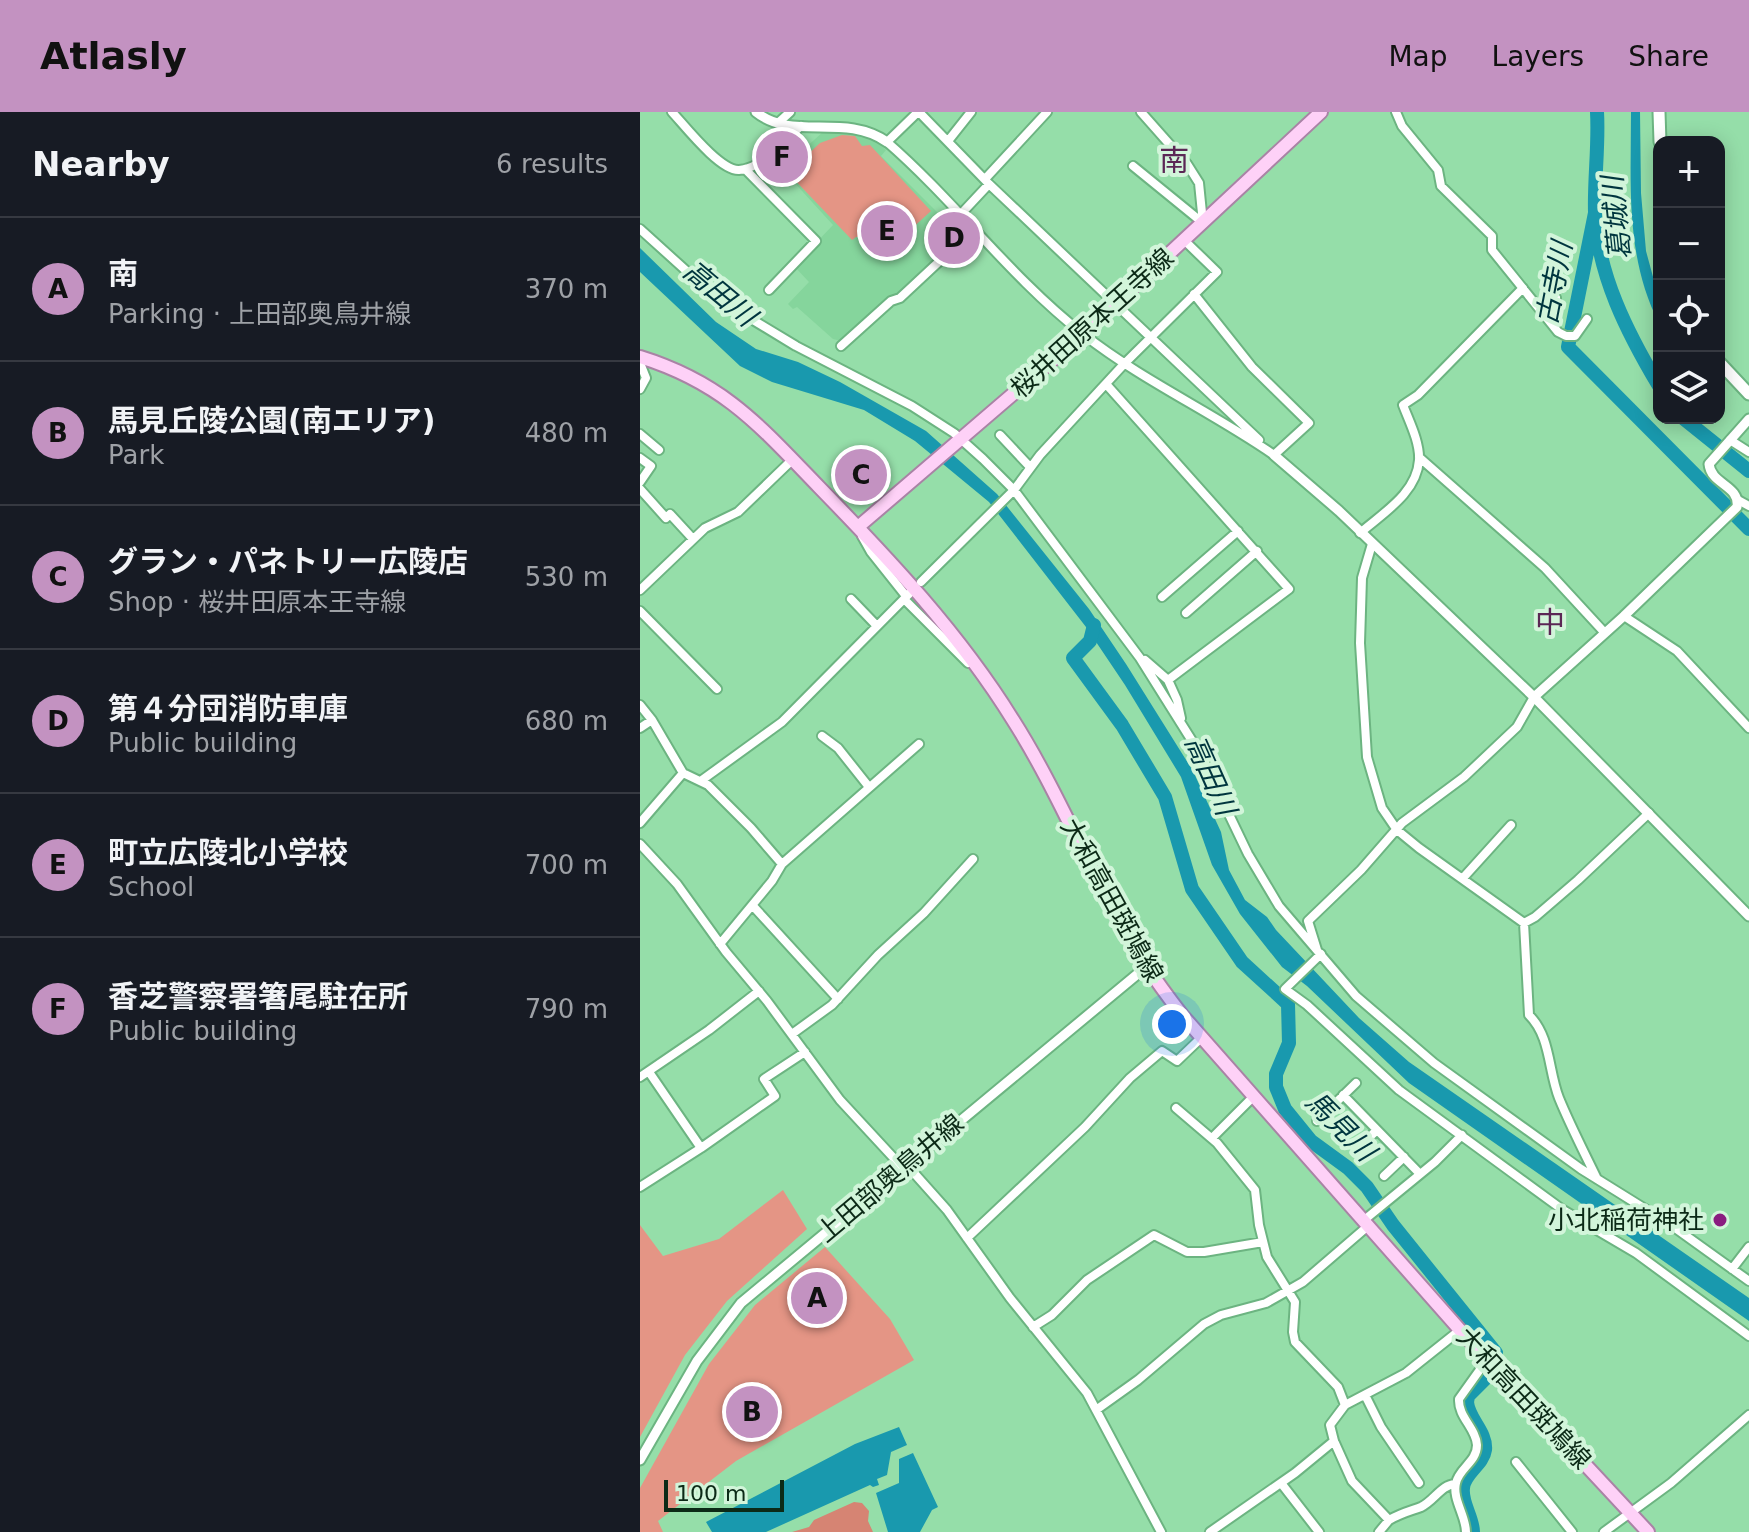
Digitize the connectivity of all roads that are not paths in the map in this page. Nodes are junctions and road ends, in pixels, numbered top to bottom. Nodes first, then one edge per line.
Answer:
1 (672, 112) edge
2 (756, 112) edge
3 (790, 112) edge
4 (919, 112) edge
5 (971, 112) edge
6 (1141, 112) edge
7 (1396, 112) edge
8 (1659, 112) edge
9 (1042, 113) edge
10 (1314, 114) edge
11 (778, 123) junction
12 (801, 126) junction
13 (1660, 136) edge
14 (948, 141) junction
15 (887, 142) junction
16 (1133, 166) dead end
17 (745, 169) junction
18 (987, 181) junction
19 (960, 215) junction
20 (1203, 223) junction
21 (640, 229) edge
22 (974, 229) junction
23 (1184, 240) junction
24 (1523, 288) junction
25 (769, 290) dead end
26 (1194, 294) junction
27 (1556, 298) dead end
28 (1117, 304) junction
29 (1587, 319) dead end
30 (1551, 323) junction
31 (1083, 334) junction
32 (1151, 337) junction
33 (841, 346) dead end
34 (640, 360) edge
35 (1124, 364) junction
36 (1725, 368) edge
37 (1106, 384) junction
38 (640, 389) edge
39 (1749, 394) edge
40 (1749, 419) edge
41 (640, 434) edge
42 (1000, 435) dead end
43 (961, 439) junction
44 (1730, 440) junction
45 (659, 450) dead end
46 (1749, 452) edge
47 (1274, 455) junction
48 (640, 458) edge
49 (1420, 458) junction
50 (793, 459) junction
51 (1030, 467) junction
52 (640, 482) edge
53 (640, 489) edge
54 (1014, 490) junction
55 (1738, 500) junction
56 (1749, 506) edge
57 (858, 527) junction
58 (1238, 531) junction
59 (1360, 533) junction
60 (693, 539) junction
61 (1372, 544) junction
62 (1257, 551) junction
63 (921, 582) dead end
64 (640, 590) edge
65 (907, 596) junction
66 (1162, 597) dead end
67 (851, 599) dead end
68 (640, 611) edge
69 (1186, 613) dead end
70 (1624, 616) junction
71 (876, 625) junction
72 (1604, 632) junction
73 (1140, 658) junction
74 (1168, 680) junction
75 (989, 683) junction
76 (717, 689) dead end
77 (1534, 697) junction
78 (640, 705) edge
79 (652, 720) junction
80 (1182, 722) junction
81 (640, 728) edge
82 (1749, 728) edge
83 (822, 736) dead end
84 (919, 744) dead end
85 (683, 773) junction
86 (702, 780) junction
87 (869, 787) junction
88 (1649, 813) junction
89 (640, 823) edge
90 (1511, 825) dead end
91 (1397, 830) junction
92 (640, 844) edge
93 (973, 859) dead end
94 (782, 864) junction
95 (1463, 878) junction
96 (753, 906) junction
97 (1749, 916) edge
98 (1524, 923) junction
99 (720, 944) junction
100 (1318, 954) junction
101 (1146, 967) junction
102 (759, 991) junction
103 (838, 999) junction
104 (792, 1034) junction
105 (1201, 1038) junction
106 (805, 1052) junction
107 (649, 1072) junction
108 (640, 1077) edge
109 (1356, 1083) dead end
110 (1343, 1095) junction
111 (1254, 1096) junction
112 (1176, 1108) dead end
113 (1317, 1121) dead end
114 (1377, 1130) junction
115 (1462, 1135) junction
116 (1212, 1138) junction
117 (701, 1148) junction
118 (1357, 1149) dead end
119 (1404, 1157) junction
120 (904, 1166) junction
121 (1420, 1174) junction
122 (1384, 1176) dead end
123 (1597, 1180) junction
124 (640, 1187) edge
125 (1366, 1224) junction
126 (967, 1238) junction
127 (1263, 1242) junction
128 (1749, 1247) edge
129 (1732, 1269) junction
130 (1749, 1281) edge
131 (1288, 1291) junction
132 (1033, 1327) junction
133 (1460, 1330) junction
134 (1749, 1336) edge
135 (1489, 1361) junction
136 (1365, 1395) junction
137 (1345, 1405) junction
138 (1096, 1410) junction
139 (1749, 1415) edge
140 (1334, 1441) junction
141 (640, 1460) edge
142 (1516, 1462) dead end
143 (1281, 1483) junction
144 (1419, 1483) dead end
145 (1455, 1484) junction
146 (1631, 1514) junction
147 (1389, 1520) junction
148 (1161, 1532) edge
149 (1210, 1532) edge
150 (1319, 1532) edge
151 (1379, 1532) edge
152 (1466, 1532) edge
153 (1572, 1532) edge
154 (1604, 1532) edge
155 (1648, 1532) edge

1 - 17 street
2 - 11 street
3 - 11 street
4 - 14 street
4 - 15 street
5 - 14 street
6 - 20 street
7 - 24 street
8 - 13 main road
9 - 18 street
10 - 20 main road, 桜井田原本王寺線
11 - 12 street
12 - 15 street
12 - 17 street
14 - 18 street
15 - 19 street
16 - 20 street
17 - 25 street
18 - 19 street
18 - 28 street
19 - 22 street
20 - 23 main road, 桜井田原本王寺線
21 - 43 street
22 - 31 street
22 - 33 street
23 - 26 street
23 - 28 main road, 桜井田原本王寺線
24 - 30 street
24 - 49 street
26 - 32 street
26 - 47 street
27 - 30 street
28 - 31 main road, 桜井田原本王寺線
28 - 32 street
29 - 30 street
31 - 35 street
31 - 43 main road, 桜井田原本王寺線
32 - 35 street
32 - 47 street
34 - 38 street
34 - 50 main road, 大和高田斑鳩線
35 - 37 street
35 - 47 street
36 - 39 main road
37 - 51 street
37 - 58 street
40 - 44 street
41 - 45 street
42 - 51 street
43 - 54 street
43 - 57 main road, 桜井田原本王寺線
44 - 46 street
44 - 55 street
47 - 59 street
48 - 52 street
49 - 59 street
49 - 72 street
50 - 57 main road, 大和高田斑鳩線
50 - 60 street
51 - 54 street
53 - 60 street
54 - 63 street
54 - 73 street
55 - 56 street
55 - 70 street
57 - 65 street
57 - 75 main road, 大和高田斑鳩線
58 - 62 street
58 - 66 street
59 - 61 street
60 - 64 street
61 - 77 street
61 - 91 street
62 - 69 street
62 - 74 street
65 - 71 street
65 - 75 street
67 - 71 street
68 - 76 street
70 - 72 street
70 - 82 street
71 - 86 street
72 - 77 street
73 - 74 street
73 - 80 street
74 - 80 street
75 - 101 main road, 大和高田斑鳩線
77 - 88 street
77 - 91 street
78 - 79 street
79 - 81 street
79 - 85 street
80 - 100 street
83 - 87 street
84 - 87 street
85 - 86 street
85 - 89 street
86 - 94 street
87 - 94 street
88 - 97 street
88 - 98 street
90 - 95 street
91 - 95 street
91 - 100 street
92 - 99 street
93 - 103 street
94 - 96 street
95 - 98 street
96 - 99 street
96 - 103 street
98 - 123 street
99 - 102 street
100 - 115 street
100 - 123 street
101 - 105 main road, 大和高田斑鳩線
101 - 120 street, 上田部奥鳥井線
102 - 104 street
102 - 107 street
103 - 104 street
104 - 106 street
105 - 111 main road, 大和高田斑鳩線
105 - 126 street
106 - 117 street
106 - 120 street
107 - 108 street
107 - 117 street
109 - 110 street
110 - 113 street
110 - 114 street
111 - 116 street
111 - 125 main road, 大和高田斑鳩線
112 - 116 street
114 - 118 street
114 - 119 street
115 - 121 street
115 - 134 street
116 - 127 street
117 - 124 street
119 - 121 street
119 - 122 street
120 - 126 street
120 - 141 street, 上田部奥鳥井線
121 - 125 street
123 - 129 street
125 - 131 street
125 - 133 main road, 大和高田斑鳩線
126 - 132 street
127 - 131 street
127 - 132 street
128 - 129 street
129 - 130 street
131 - 137 street
131 - 138 street
132 - 138 street
133 - 135 main road, 大和高田斑鳩線
133 - 136 street
135 - 145 street
135 - 146 main road, 大和高田斑鳩線
136 - 137 street
136 - 144 street
137 - 140 street
138 - 148 street
139 - 146 street
140 - 143 street
140 - 147 street
142 - 153 street
143 - 149 street
143 - 150 street
145 - 147 street
145 - 152 street
146 - 154 street
146 - 155 main road, 大和高田斑鳩線
147 - 151 street

